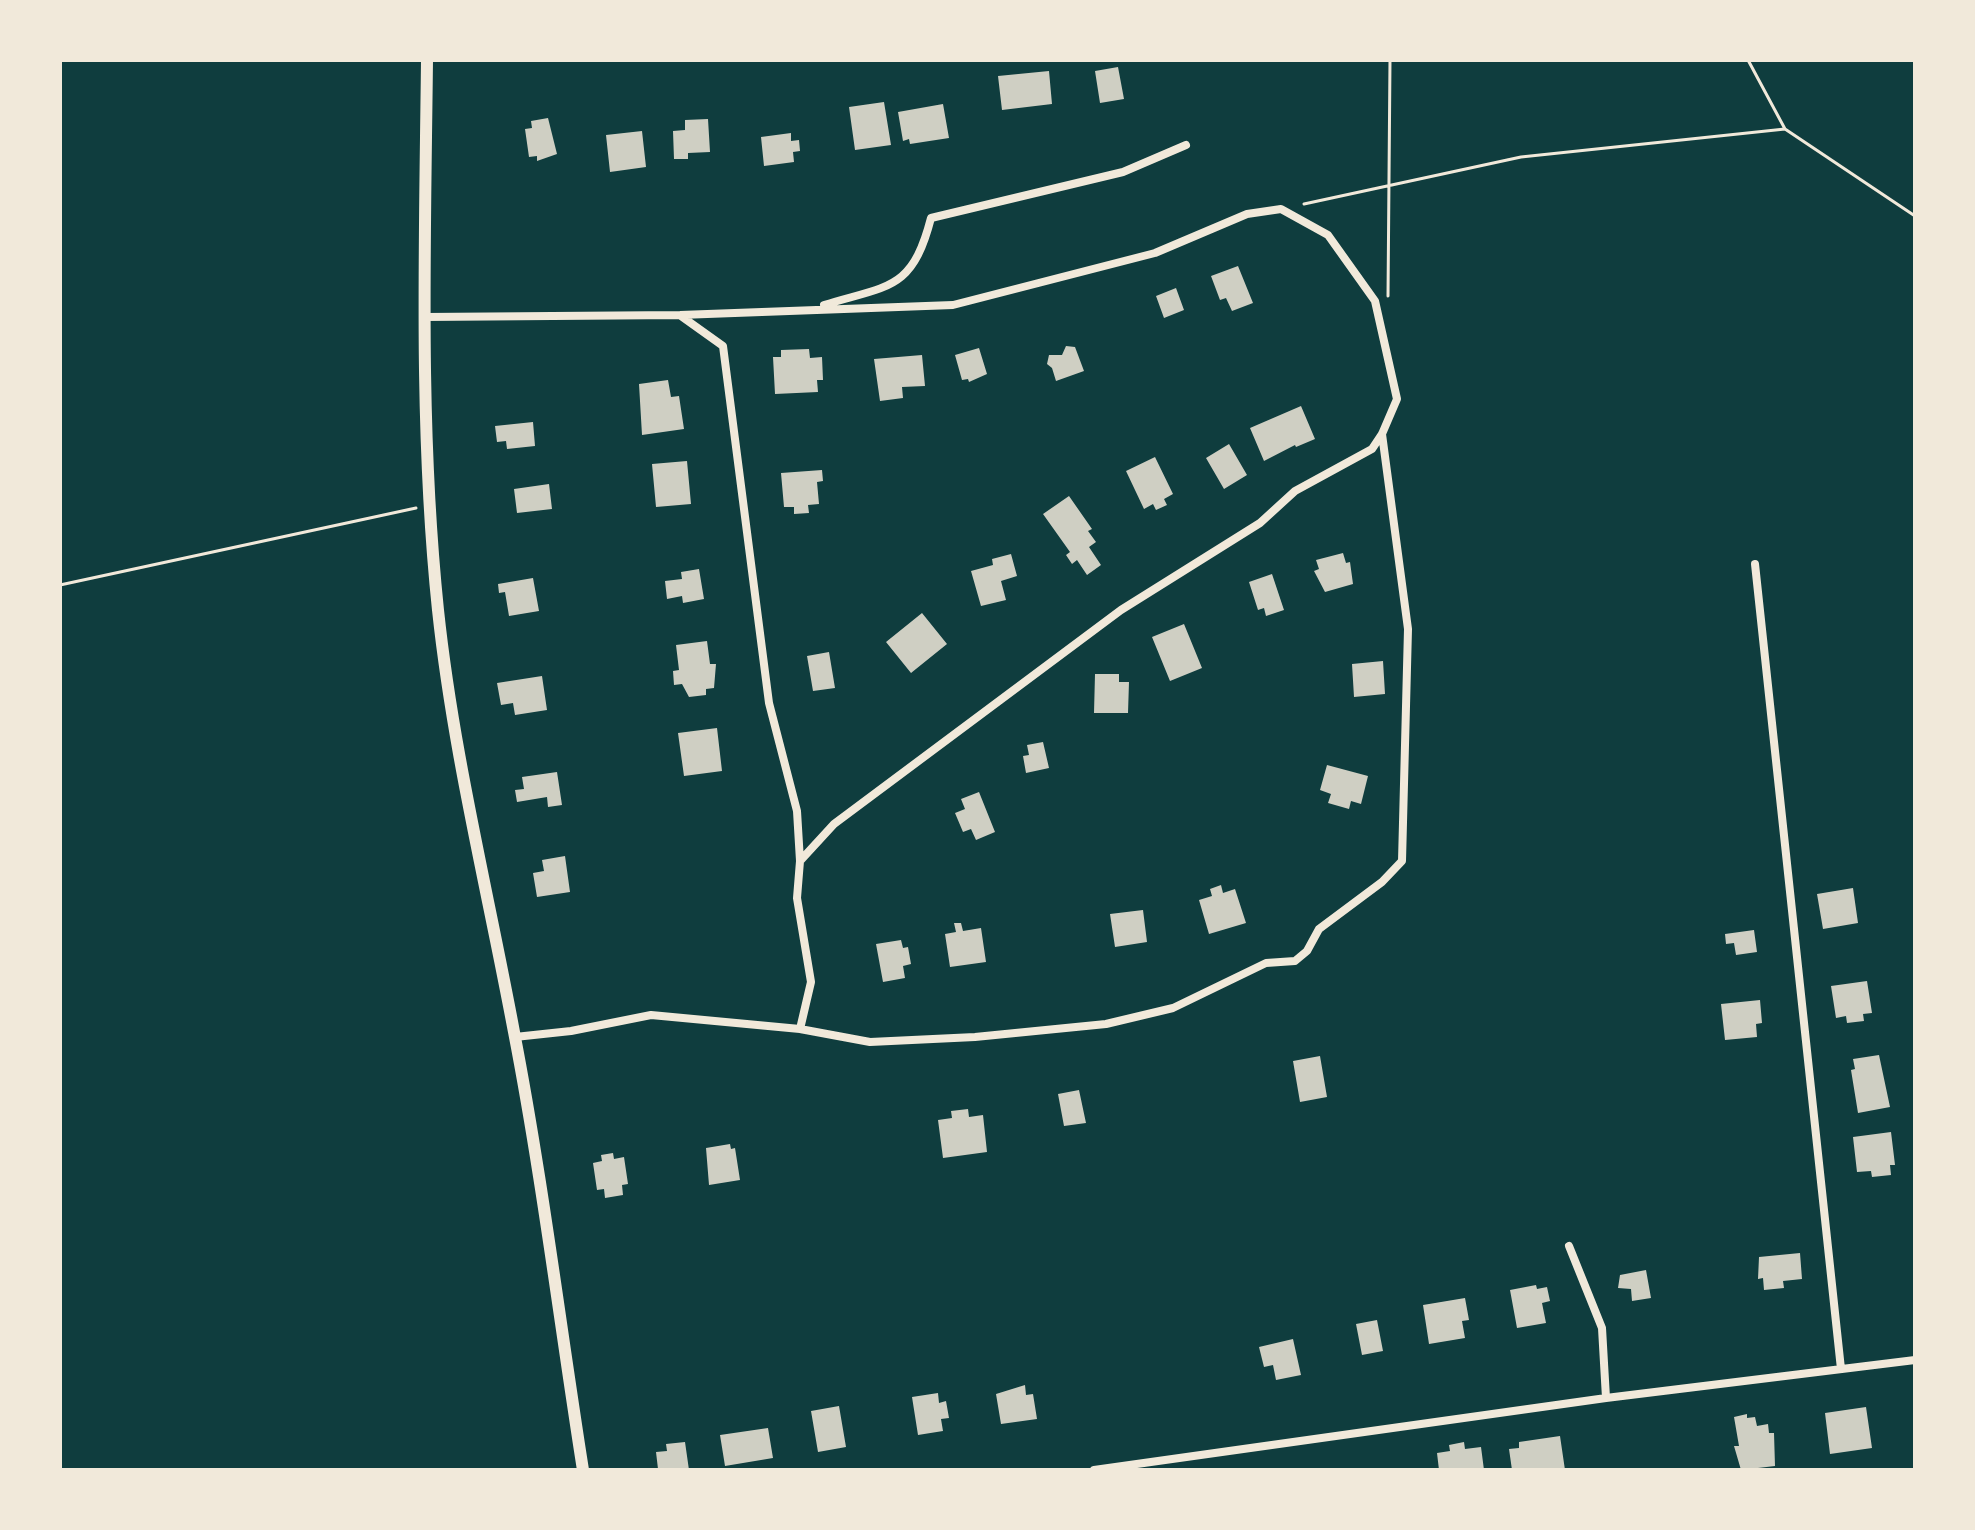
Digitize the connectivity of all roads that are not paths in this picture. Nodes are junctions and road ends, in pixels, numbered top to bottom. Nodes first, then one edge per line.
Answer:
1 (427, 60) edge
2 (1186, 145) dead end
3 (815, 308) junction
4 (680, 315) junction
5 (425, 317) junction
6 (1382, 434) junction
7 (1755, 564) dead end
8 (800, 861) junction
9 (800, 1029) junction
10 (515, 1037) junction
11 (1569, 1246) dead end
12 (1915, 1360) edge
13 (1841, 1369) junction
14 (1606, 1398) junction
15 (583, 1470) edge
16 (1094, 1470) edge

1 - 5 street
2 - 3 street
3 - 4 street
3 - 6 street
4 - 5 street
4 - 8 street
5 - 10 street
6 - 8 street
6 - 9 street
7 - 13 street
8 - 9 street
9 - 10 street
10 - 15 street
11 - 14 street
12 - 13 street
13 - 14 street
14 - 16 street

